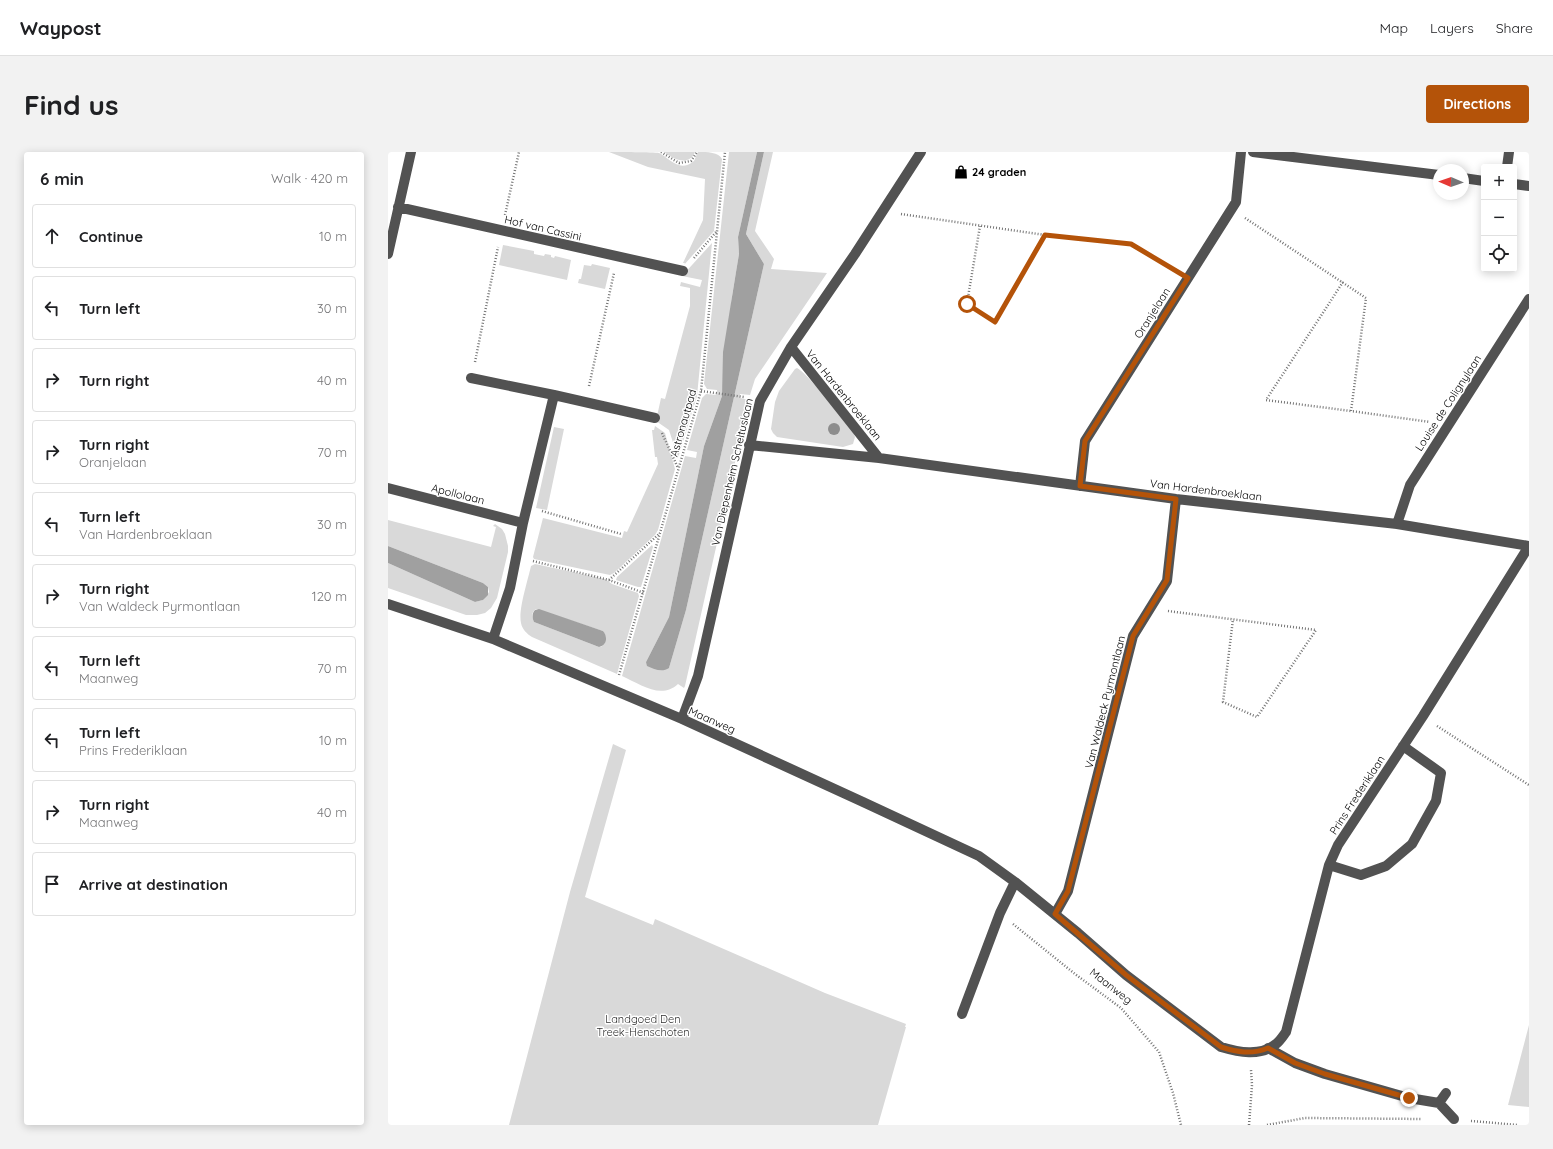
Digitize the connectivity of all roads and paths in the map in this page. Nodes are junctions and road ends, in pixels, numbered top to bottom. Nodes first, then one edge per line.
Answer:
1 (411, 152) edge
2 (519, 152) edge
3 (661, 152) edge
4 (697, 152) edge
5 (724, 152) edge
6 (921, 152) edge
7 (1241, 152) edge
8 (1252, 152) edge
9 (1509, 152) edge
10 (1507, 164) edge
11 (1433, 174) edge
12 (1469, 179) edge
13 (1481, 180) edge
14 (1517, 184) edge
15 (1529, 186) edge
16 (398, 207) junction
17 (1232, 209) junction
18 (882, 212) junction
19 (980, 226) junction
20 (502, 231) junction
21 (717, 232) junction
22 (1045, 235) junction
23 (388, 254) edge
24 (618, 257) junction
25 (682, 271) joint
26 (1188, 278) junction
27 (1343, 282) junction
28 (1529, 299) edge
29 (791, 347) junction
30 (471, 378) joint
31 (701, 391) junction
32 (554, 394) junction
33 (742, 396) dead end
34 (586, 402) junction
35 (1351, 411) junction
36 (655, 418) joint
37 (1448, 425) junction
38 (750, 445) junction
39 (879, 458) junction
40 (678, 468) junction
41 (1080, 486) junction
42 (388, 488) edge
43 (1176, 499) junction
44 (526, 506) junction
45 (523, 523) junction
46 (1397, 524) junction
47 (660, 533) junction
48 (621, 534) dead end
49 (1529, 546) edge
50 (517, 557) junction
51 (609, 580) junction
52 (644, 592) junction
53 (388, 604) edge
54 (1150, 609) junction
55 (1233, 619) junction
56 (493, 639) junction
57 (614, 690) junction
58 (1423, 716) junction
59 (682, 719) junction
60 (1403, 746) junction
61 (1529, 785) edge
62 (1329, 865) junction
63 (1015, 882) junction
64 (1000, 913) junction
65 (1055, 914) junction
66 (962, 1014) dead end
67 (1268, 1048) junction
68 (1238, 1052) joint
69 (1249, 1053) junction
70 (1446, 1093) dead end
71 (1439, 1102) junction
72 (1423, 1119) dead end
73 (1454, 1119) joint
74 (1181, 1125) edge
75 (1248, 1125) edge
76 (1267, 1125) edge
77 (1518, 1125) edge

1 - 16 street
2 - 20 path
3 - 4 path
5 - 21 path, Astronautpad
6 - 18 street, Van Diepenheim Scheltuslaan
7 - 17 street, Oranjelaan
8 - 11 street
9 - 10 street
12 - 13 street
14 - 15 street
16 - 20 street, Hof van Cassini
16 - 23 street
17 - 26 street, Oranjelaan
17 - 27 path
18 - 19 path
18 - 29 street, Van Diepenheim Scheltuslaan
19 - 22 path
19 - 22 path
20 - 24 street, Hof van Cassini
20 - 30 path
21 - 25 path
21 - 31 path, Astronautpad
22 - 26 path
24 - 25 street, Hof van Cassini
24 - 34 path
26 - 41 street, Oranjelaan
27 - 35 path
27 - 35 path
28 - 37 street, Louise de Colignylaan
29 - 38 street, Van Diepenheim Scheltuslaan
29 - 39 street, Van Hardenbroeklaan
30 - 32 street
31 - 33 path
31 - 40 path, Astronautpad
32 - 34 street
32 - 44 street
34 - 36 street
35 - 37 path
36 - 40 path
37 - 46 street, Louise de Colignylaan
38 - 39 street, Van Hardenbroeklaan
38 - 59 street, Van Diepenheim Scheltuslaan
39 - 41 street, Van Hardenbroeklaan
40 - 47 path, Astronautpad
41 - 43 street, Van Hardenbroeklaan
42 - 45 street, Apollolaan
43 - 46 street, Van Hardenbroeklaan
43 - 54 street, Van Waldeck Pyrmontlaan
44 - 45 street
44 - 48 path
45 - 50 street
46 - 49 street, Van Hardenbroeklaan
47 - 51 path
47 - 52 path, Astronautpad
49 - 58 street, Prins Frederiklaan
50 - 51 path
50 - 56 street
51 - 52 path
52 - 57 path, Astronautpad
53 - 56 street, Maanweg
54 - 55 path
54 - 65 street, Van Waldeck Pyrmontlaan
55 - 55 path
56 - 57 street, Maanweg
57 - 59 street, Maanweg
58 - 60 street, Prins Frederiklaan
58 - 61 path
59 - 63 street, Maanweg
60 - 62 street, Prins Frederiklaan
60 - 62 street
62 - 67 street, Prins Frederiklaan
63 - 64 street
63 - 65 street, Maanweg
64 - 66 street
64 - 74 path, Maanweg
65 - 68 street, Maanweg
67 - 69 street, Prins Frederiklaan
67 - 71 street
68 - 69 street, Prins Frederiklaan
69 - 75 path
70 - 71 street
71 - 73 street
72 - 76 path
73 - 77 path

